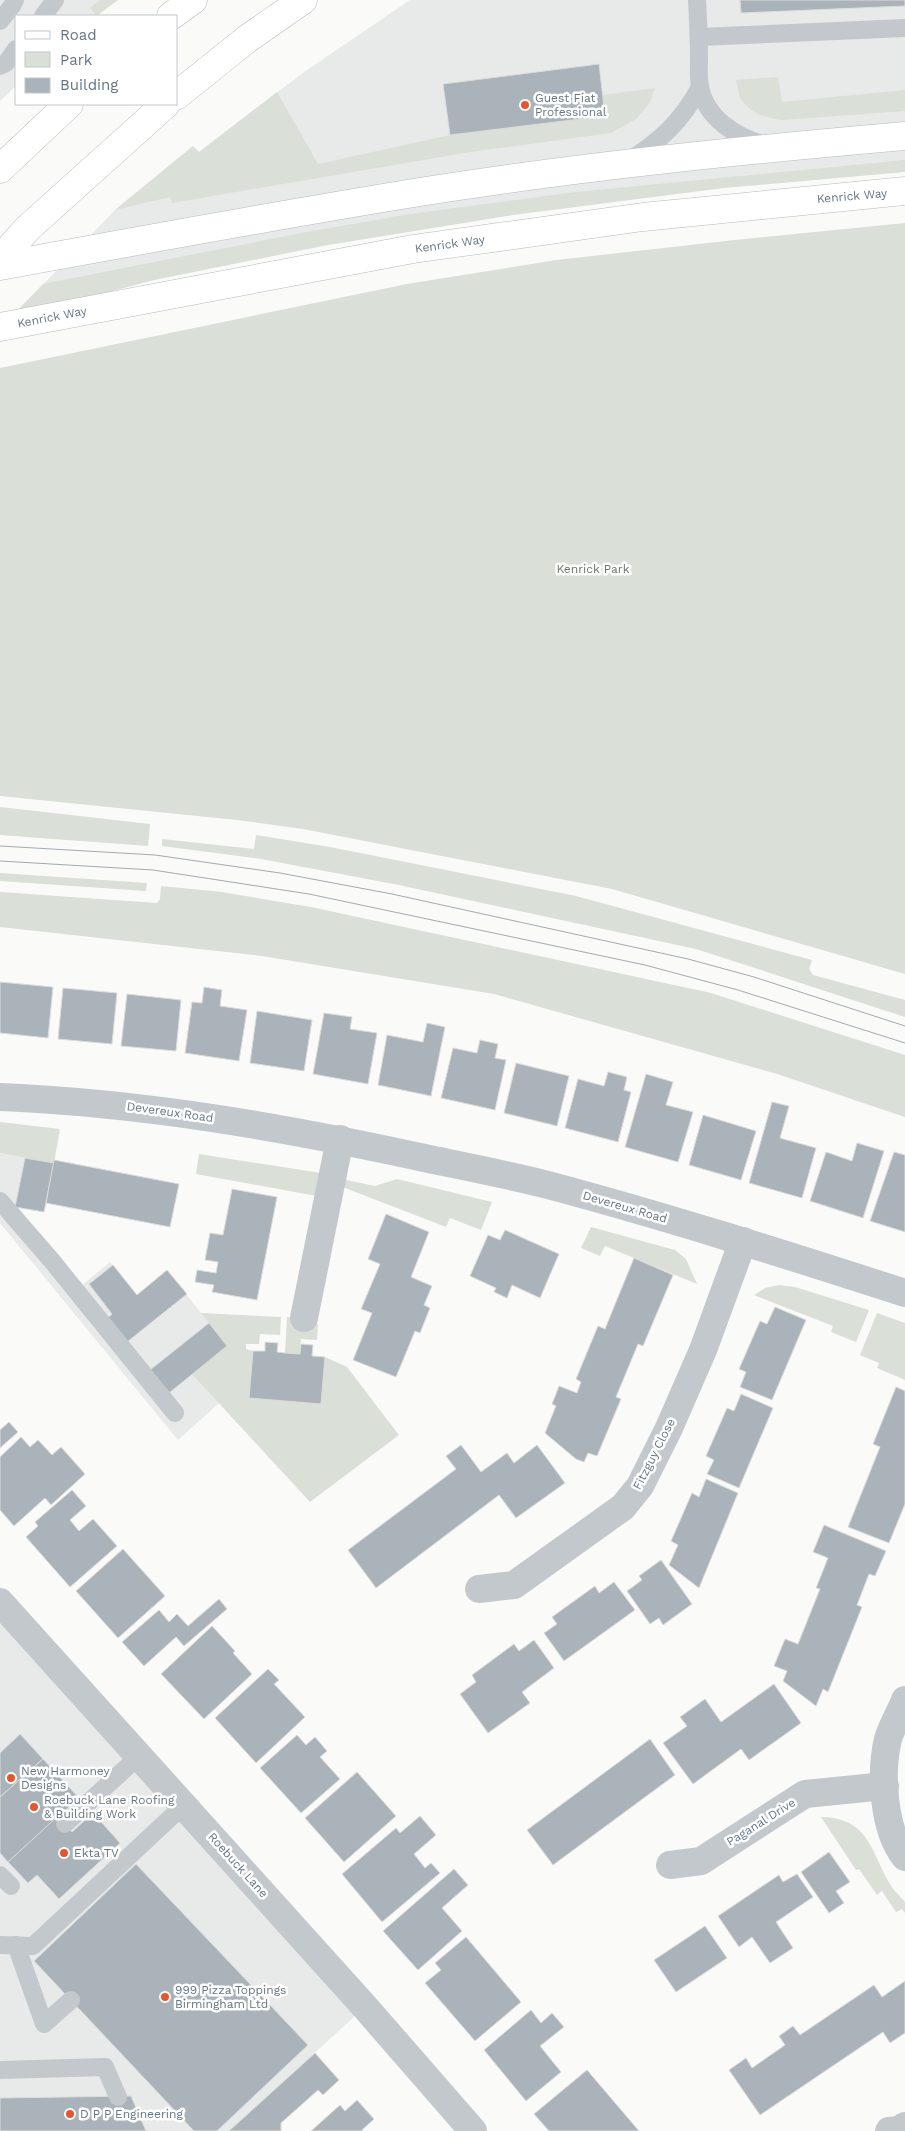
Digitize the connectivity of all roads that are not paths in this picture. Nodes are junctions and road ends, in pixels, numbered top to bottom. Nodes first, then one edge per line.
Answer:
1 (15, 0) edge
2 (55, 0) edge
3 (193, 0) edge
4 (303, 0) edge
5 (697, 0) edge
6 (44, 15) edge
7 (172, 15) edge
8 (0, 21) edge
9 (905, 28) edge
10 (699, 37) junction
11 (15, 51) edge
12 (0, 66) edge
13 (700, 87) junction
14 (178, 95) edge
15 (68, 105) edge
16 (166, 105) edge
17 (905, 136) edge
18 (778, 147) junction
19 (622, 165) junction
20 (0, 169) edge
21 (905, 191) edge
22 (0, 259) edge
23 (0, 266) edge
24 (0, 327) edge
25 (0, 1097) edge
26 (340, 1139) junction
27 (0, 1201) edge
28 (742, 1241) junction
29 (905, 1293) edge
30 (304, 1318) dead end
31 (175, 1413) dead end
32 (479, 1589) dead end
33 (0, 1602) edge
34 (905, 1700) edge
35 (140, 1756) junction
36 (885, 1786) junction
37 (184, 1805) junction
38 (65, 1824) dead end
39 (905, 1857) edge
40 (670, 1865) dead end
41 (8, 1945) edge
42 (71, 2000) dead end
43 (0, 2070) edge
44 (118, 2097) dead end
45 (905, 2126) edge
46 (473, 2131) edge
47 (889, 2131) edge

1 - 8 lane
2 - 6 lane
3 - 7 main road
4 - 14 main road
5 - 10 lane
9 - 10 lane
10 - 13 lane
11 - 12 lane
13 - 18 lane
13 - 19 lane
15 - 20 main road
16 - 22 main road
17 - 18 main road
18 - 19 main road
19 - 23 main road
21 - 24 main road, Kenrick Way
25 - 26 street, Devereux Road
26 - 28 street, Devereux Road
26 - 30 street
27 - 31 lane
28 - 29 street, Devereux Road
28 - 32 street, Fitzguy Close
33 - 35 street, Roebuck Lane
34 - 36 street
35 - 37 street, Roebuck Lane
35 - 38 lane
36 - 39 street
36 - 40 street, Paganal Drive
37 - 41 lane
37 - 46 street, Roebuck Lane
41 - 42 lane
43 - 44 lane
45 - 47 street

